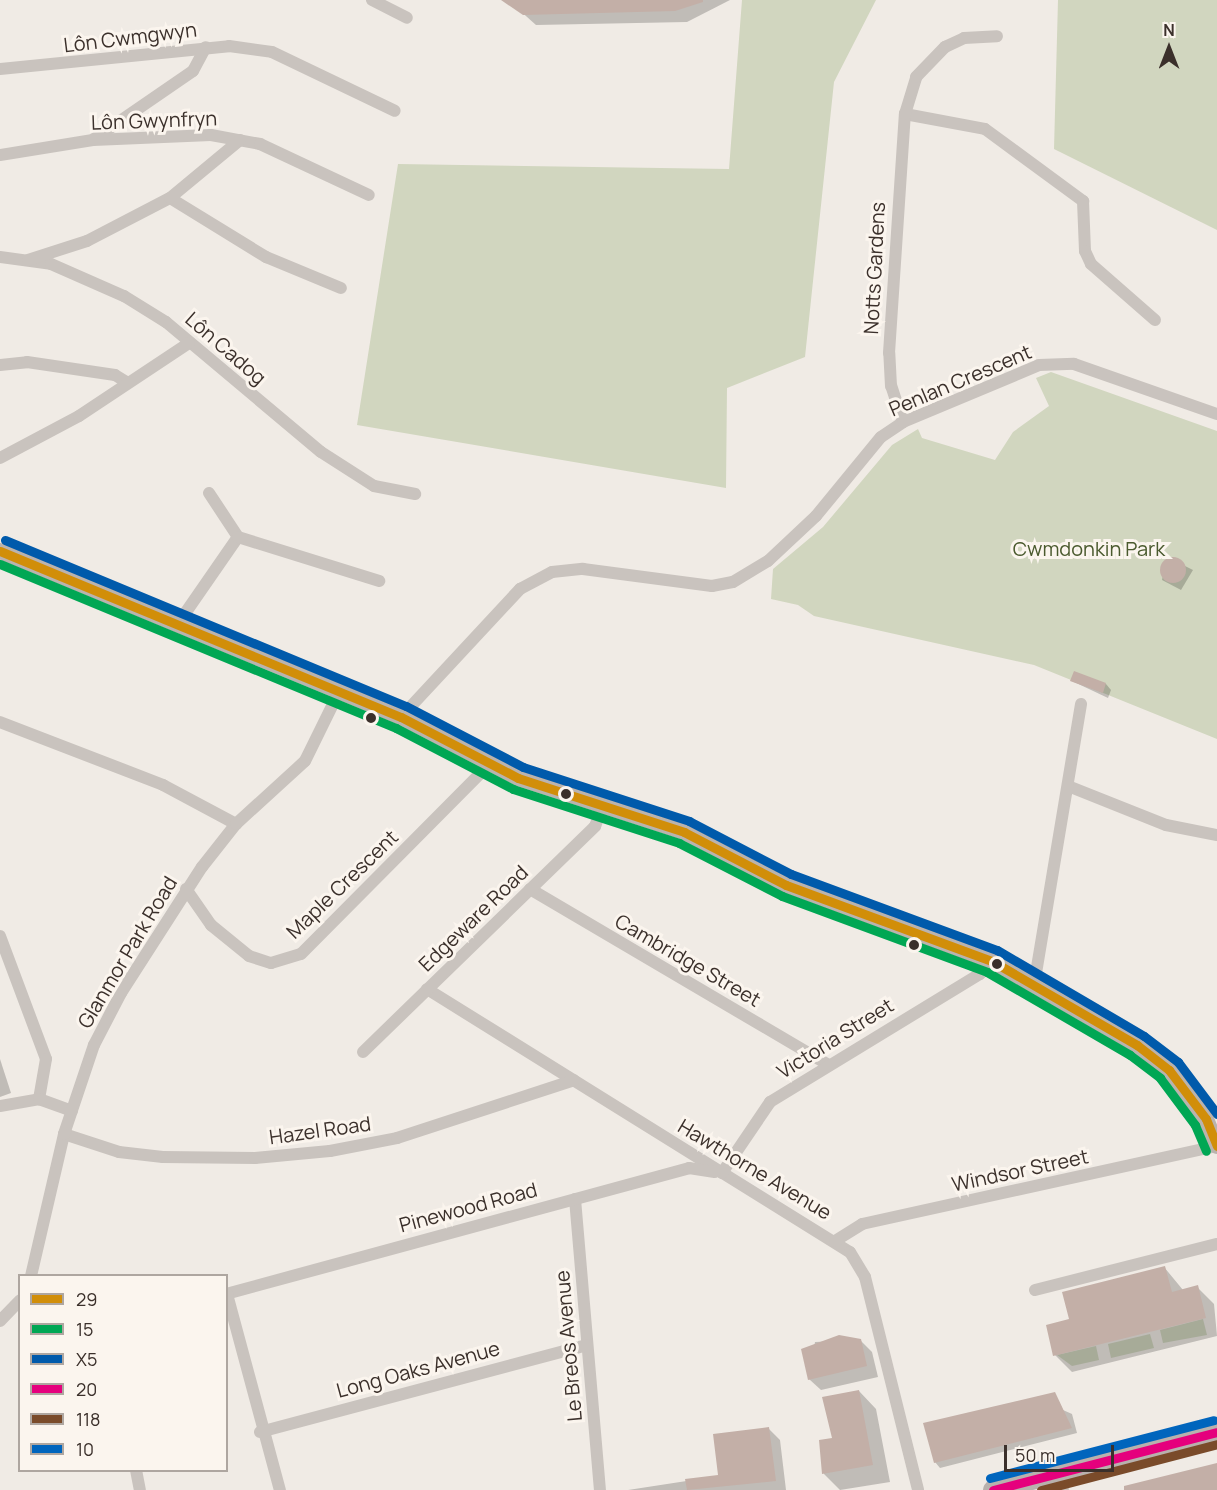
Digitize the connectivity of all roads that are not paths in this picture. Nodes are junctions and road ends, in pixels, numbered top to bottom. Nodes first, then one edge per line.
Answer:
1 (372, 0) edge
2 (407, 18) dead end
3 (997, 36) dead end
4 (206, 47) junction
5 (0, 69) edge
6 (395, 111) dead end
7 (905, 114) junction
8 (93, 140) junction
9 (240, 140) junction
10 (0, 155) edge
11 (369, 195) dead end
12 (170, 198) junction
13 (0, 257) edge
14 (27, 260) junction
15 (341, 288) dead end
16 (1155, 320) dead end
17 (189, 343) junction
18 (0, 365) edge
19 (128, 383) junction
20 (1217, 414) edge
21 (903, 422) junction
22 (0, 458) edge
23 (209, 493) dead end
24 (415, 494) dead end
25 (238, 537) junction
26 (0, 551) edge
27 (378, 581) dead end
28 (177, 625) junction
29 (339, 692) junction
30 (1081, 704) dead end
31 (401, 717) junction
32 (0, 722) edge
33 (490, 764) junction
34 (1068, 786) junction
35 (603, 807) junction
36 (236, 824) junction
37 (1217, 835) edge
38 (186, 889) junction
39 (530, 889) junction
40 (0, 936) edge
41 (992, 961) junction
42 (1034, 985) junction
43 (427, 989) junction
44 (363, 1052) dead end
45 (827, 1064) junction
46 (574, 1080) junction
47 (39, 1099) junction
48 (0, 1106) edge
49 (72, 1111) junction
50 (64, 1134) junction
51 (1217, 1146) edge
52 (722, 1173) junction
53 (575, 1199) junction
54 (835, 1241) junction
55 (1217, 1245) edge
56 (31, 1274) edge
57 (1035, 1290) dead end
58 (228, 1294) edge
59 (228, 1298) edge
60 (15, 1311) edge
61 (0, 1321) edge
62 (586, 1344) junction
63 (260, 1432) junction
64 (1217, 1432) edge
65 (136, 1472) edge
66 (1061, 1482) edge
67 (140, 1490) edge
68 (280, 1490) edge
69 (600, 1490) edge
70 (918, 1490) edge
71 (993, 1490) edge

1 - 2 street
3 - 7 street, Notts Gardens
4 - 5 street, Lôn Cwmgwyn
4 - 6 street, Lôn Cwmgwyn
4 - 8 street
7 - 16 street
7 - 21 street, Notts Gardens
8 - 9 street, Lôn Gwynfryn
8 - 10 street, Lôn Gwynfryn
9 - 11 street, Lôn Gwynfryn
9 - 12 street
12 - 14 street
12 - 15 street
13 - 14 street, Lôn Cadog
14 - 17 street, Lôn Cadog
17 - 19 street
17 - 24 street, Lôn Cadog
18 - 19 street
19 - 22 street
20 - 21 street, Penlan Crescent
21 - 31 street, Penlan Crescent
23 - 25 street
25 - 27 street
25 - 28 street
26 - 28 street
28 - 29 street
29 - 31 street
29 - 36 street, Glanmor Park Road
30 - 34 street
31 - 33 street
32 - 36 street
33 - 35 street
33 - 38 street, Maple Crescent
34 - 37 street
34 - 42 street
35 - 39 street, Edgeware Road
35 - 41 street
36 - 38 street, Glanmor Park Road
38 - 49 street, Glanmor Park Road
39 - 43 street, Edgeware Road
39 - 45 street, Cambridge Street
40 - 47 street
41 - 42 street
41 - 45 street, Victoria Street
42 - 51 street
43 - 44 street, Edgeware Road
43 - 46 street, Hawthorne Avenue
45 - 52 street, Victoria Street
46 - 50 street, Hazel Road
46 - 52 street, Hawthorne Avenue
47 - 48 street
47 - 49 street
49 - 50 street, Glanmor Park Road
50 - 56 street, Glanmor Park Road
51 - 54 street, Windsor Street
52 - 53 street, Pinewood Road
52 - 54 street, Hawthorne Avenue
53 - 58 street, Pinewood Road
53 - 62 street, Le Breos Avenue
54 - 70 street, Hawthorne Avenue
55 - 57 street
59 - 63 street
60 - 61 street
62 - 63 street, Long Oaks Avenue
62 - 69 street, Le Breos Avenue
63 - 68 street
64 - 66 main road
65 - 67 street
66 - 71 main road

